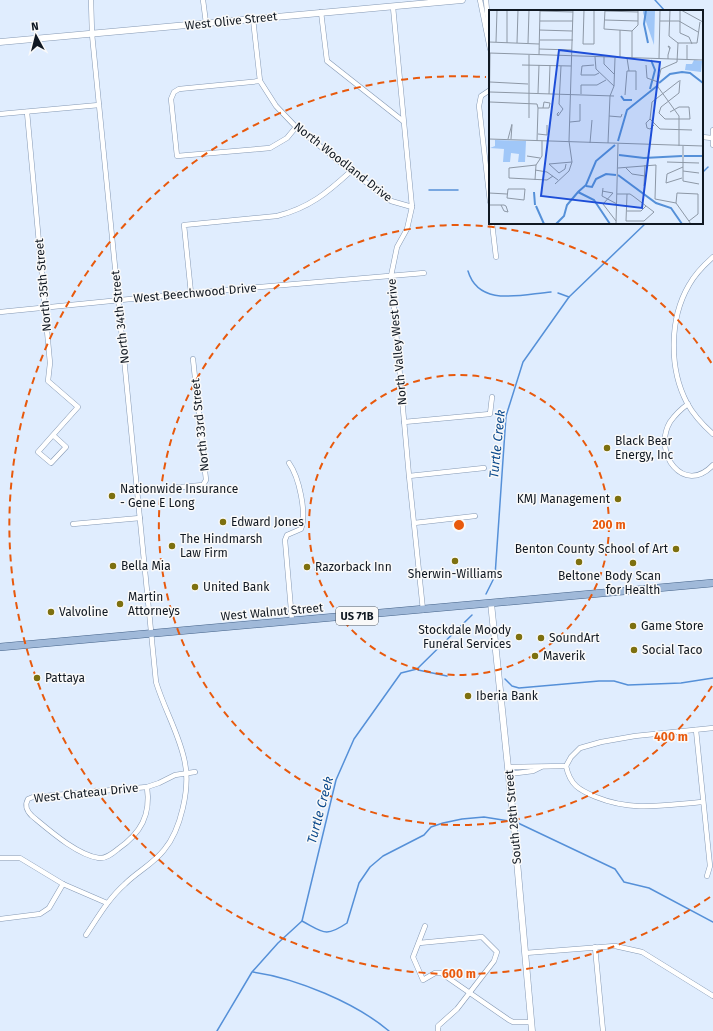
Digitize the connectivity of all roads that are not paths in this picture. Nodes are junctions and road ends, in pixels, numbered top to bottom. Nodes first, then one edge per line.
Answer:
1 (91, 0) edge
2 (203, 0) edge
3 (462, 0) edge
4 (480, 0) edge
5 (486, 0) edge
6 (427, 2) edge
7 (393, 7) junction
8 (320, 12) junction
9 (253, 19) junction
10 (206, 23) junction
11 (486, 27) junction
12 (92, 34) junction
13 (0, 42) edge
14 (489, 43) edge
15 (260, 81) junction
16 (489, 91) edge
17 (99, 105) junction
18 (27, 112) junction
19 (0, 114) edge
20 (403, 121) junction
21 (296, 127) junction
22 (713, 130) edge
23 (703, 137) edge
24 (712, 138) junction
25 (713, 146) edge
26 (351, 171) junction
27 (489, 192) edge
28 (412, 207) junction
29 (492, 224) edge
30 (713, 257) edge
31 (496, 258) dead end
32 (424, 273) dead end
33 (391, 276) junction
34 (191, 293) junction
35 (118, 301) junction
36 (45, 308) junction
37 (0, 312) edge
38 (193, 359) dead end
39 (492, 397) dead end
40 (688, 404) junction
41 (404, 422) junction
42 (713, 434) edge
43 (53, 435) junction
44 (289, 463) dead end
45 (713, 465) edge
46 (484, 468) dead end
47 (408, 476) junction
48 (137, 491) junction
49 (475, 516) dead end
50 (140, 518) junction
51 (414, 523) junction
52 (73, 524) dead end
53 (713, 583) edge
54 (491, 603) junction
55 (423, 610) junction
56 (292, 621) junction
57 (150, 634) junction
58 (0, 648) edge
59 (713, 728) edge
60 (696, 730) junction
61 (566, 766) junction
62 (509, 771) junction
63 (195, 772) dead end
64 (186, 773) junction
65 (147, 787) junction
66 (703, 802) junction
67 (0, 858) edge
68 (707, 876) dead end
69 (63, 884) junction
70 (107, 903) junction
71 (0, 920) edge
72 (426, 926) dead end
73 (86, 935) dead end
74 (419, 943) junction
75 (595, 947) junction
76 (525, 953) junction
77 (470, 993) junction
78 (713, 996) edge
79 (531, 1022) junction
80 (438, 1031) edge
81 (532, 1031) edge
82 (603, 1031) edge

1 - 12 street, North 34th Street
2 - 10 street
3 - 6 main road, West Olive Street
4 - 11 street
5 - 11 street
6 - 7 main road, West Olive Street
7 - 8 main road, West Olive Street
7 - 20 street, North Valley West Drive
8 - 9 main road, West Olive Street
8 - 20 street
9 - 10 main road, West Olive Street
9 - 15 street, North Woodland Drive
10 - 12 main road, West Olive Street
11 - 14 street
12 - 13 main road, West Olive Street
12 - 17 street, North 34th Street
15 - 21 street, North Woodland Drive
15 - 21 street
16 - 27 street
17 - 18 street
17 - 35 street, North 34th Street
18 - 19 street
18 - 36 street, North 35th Street
20 - 28 street, North Valley West Drive
21 - 26 street, North Woodland Drive
22 - 24 street
23 - 24 street
24 - 25 street
26 - 28 street, North Woodland Drive
26 - 34 street
28 - 33 street, North Valley West Drive
29 - 31 street
30 - 40 street
32 - 33 street, West Beechwood Drive
33 - 34 street, West Beechwood Drive
33 - 41 street, North Valley West Drive
34 - 35 street, West Beechwood Drive
35 - 36 street, West Beechwood Drive
35 - 48 street, North 34th Street
36 - 37 street, West Beechwood Drive
36 - 43 street, North 35th Street
38 - 48 street, North 33rd Street
39 - 41 street
40 - 42 street
40 - 45 street
41 - 47 street, North Valley West Drive
43 - 43 street, North 35th Street
44 - 56 street
46 - 47 street
47 - 51 street, North Valley West Drive
48 - 50 street, North 34th Street
49 - 51 street
50 - 52 street
50 - 57 street, North 34th Street
51 - 55 street, North Valley West Drive
53 - 54 main road, West Walnut Street / US 71B
54 - 55 main road, West Walnut Street / US 71B
54 - 62 main road, South 28th Street
55 - 56 main road, West Walnut Street / US 71B
56 - 57 main road, West Walnut Street / US 71B
57 - 58 main road, West Walnut Street / US 71B
57 - 64 street, North 34th Street
59 - 60 street
60 - 61 street
60 - 66 street
61 - 62 street
61 - 66 street
62 - 76 main road, South 28th Street
63 - 64 street, West Chateau Drive
64 - 65 street, West Chateau Drive
64 - 70 street, North 34th Street
65 - 65 street, West Chateau Drive
66 - 68 street
67 - 69 street
69 - 70 street
69 - 71 street
70 - 73 street, North 34th Street
72 - 74 street
74 - 77 street
74 - 77 street
75 - 76 street
75 - 78 street
75 - 82 street
76 - 79 main road, South 28th Street
77 - 79 street
77 - 80 street
79 - 81 main road, South 28th Street

